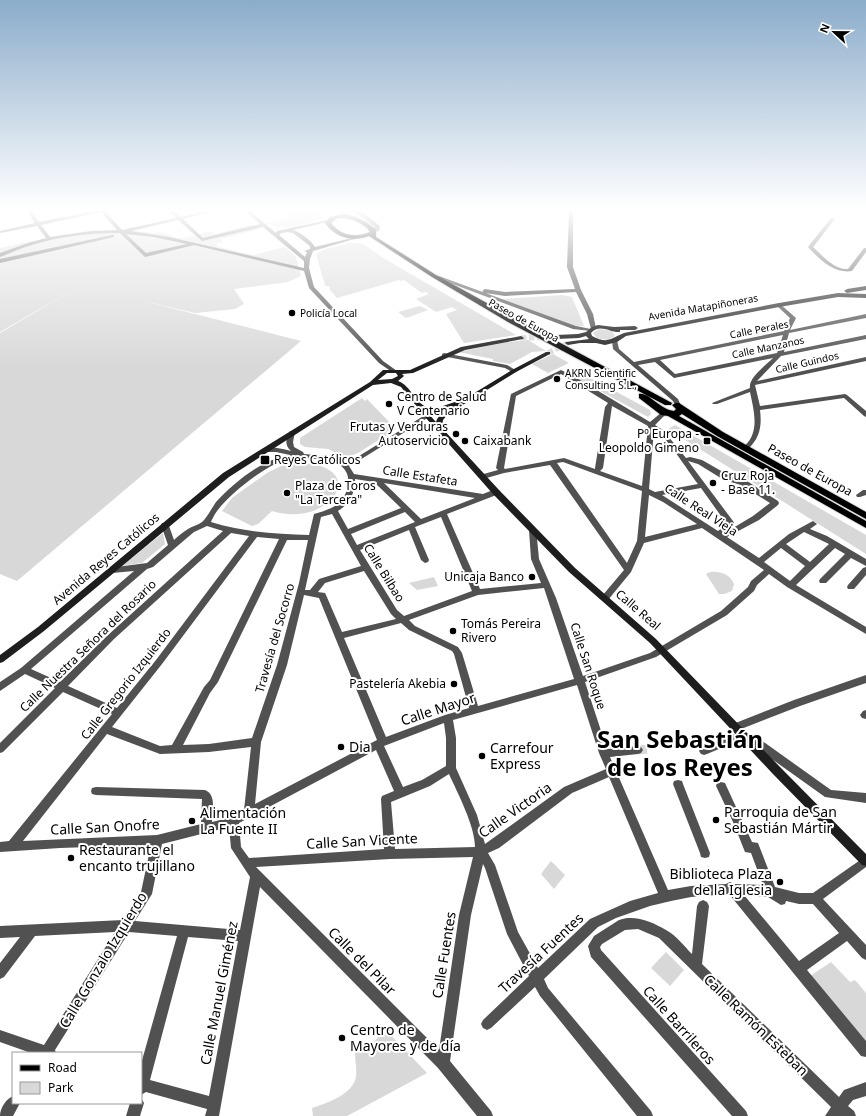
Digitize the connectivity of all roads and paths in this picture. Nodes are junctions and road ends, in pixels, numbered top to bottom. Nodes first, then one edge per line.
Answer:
1 (278, 263) edge
2 (306, 263) edge
3 (403, 263) edge
4 (414, 263) edge
5 (570, 263) edge
6 (828, 263) edge
7 (855, 263) edge
8 (307, 270) junction
9 (434, 276) junction
10 (467, 288) junction
11 (866, 288) edge
12 (578, 290) junction
13 (866, 296) edge
14 (779, 305) junction
15 (590, 314) junction
16 (866, 316) edge
17 (611, 328) junction
18 (590, 330) junction
19 (786, 332) junction
20 (556, 337) tunnel mouth
21 (866, 337) edge
22 (521, 338) tunnel mouth
23 (617, 339) junction
24 (596, 341) junction
25 (568, 343) tunnel mouth
26 (548, 353) tunnel mouth
27 (780, 354) junction
28 (444, 355) junction
29 (656, 359) junction
30 (866, 359) edge
31 (381, 362) junction
32 (633, 364) junction
33 (396, 371) junction
34 (514, 371) junction
35 (385, 378) junction
36 (752, 387) junction
37 (467, 400) junction
38 (611, 403) junction
39 (668, 403) junction
40 (715, 403) dead end
41 (418, 406) junction
42 (679, 407) junction
43 (756, 410) junction
44 (665, 412) junction
45 (865, 414) edge
46 (427, 416) junction
47 (652, 425) junction
48 (439, 428) junction
49 (292, 432) junction
50 (746, 448) junction
51 (264, 450) junction
52 (299, 455) junction
53 (307, 455) junction
54 (684, 460) junction
55 (552, 462) junction
56 (344, 465) junction
57 (502, 471) junction
58 (596, 472) junction
59 (351, 476) junction
60 (483, 477) junction
61 (376, 480) junction
62 (702, 486) junction
63 (645, 490) junction
64 (496, 492) junction
65 (655, 494) junction
66 (486, 497) junction
67 (406, 509) junction
68 (334, 510) junction
69 (443, 513) junction
70 (866, 516) edge
71 (419, 522) junction
72 (206, 523) junction
73 (813, 524) dead end
74 (165, 525) junction
75 (703, 525) junction
76 (730, 525) junction
77 (866, 525) edge
78 (411, 526) junction
79 (739, 528) junction
80 (803, 529) junction
81 (229, 530) junction
82 (533, 530) junction
83 (346, 533) junction
84 (255, 534) junction
85 (720, 536) junction
86 (284, 537) junction
87 (312, 538) junction
88 (641, 541) junction
89 (781, 544) junction
90 (834, 544) junction
91 (172, 546) junction
92 (355, 549) junction
93 (850, 554) junction
94 (425, 560) dead end
95 (760, 562) junction
96 (866, 563) edge
97 (810, 566) junction
98 (144, 567) junction
99 (367, 567) junction
100 (112, 570) junction
101 (628, 570) junction
102 (769, 570) junction
103 (866, 570) edge
104 (823, 581) dead end
105 (546, 585) junction
106 (790, 585) junction
107 (851, 587) dead end
108 (300, 592) junction
109 (477, 592) junction
110 (312, 594) junction
111 (605, 598) junction
112 (402, 619) junction
113 (866, 631) edge
114 (340, 636) junction
115 (662, 650) junction
116 (0, 660) edge
117 (24, 670) junction
118 (579, 680) junction
119 (864, 683) edge
120 (0, 687) edge
121 (62, 688) junction
122 (475, 711) junction
123 (119, 713) junction
124 (448, 718) junction
125 (106, 729) junction
126 (742, 734) junction
127 (256, 742) junction
128 (381, 743) junction
129 (0, 750) edge
130 (175, 750) junction
131 (638, 750) tunnel mouth
132 (704, 751) dead end
133 (604, 753) junction
134 (451, 768) junction
135 (610, 771) junction
136 (678, 784) dead end
137 (721, 786) dead end
138 (96, 791) dead end
139 (401, 794) junction
140 (866, 798) edge
141 (249, 812) junction
142 (234, 821) junction
143 (206, 827) junction
144 (157, 840) junction
145 (12, 846) junction
146 (0, 847) edge
147 (480, 852) junction
148 (705, 853) dead end
149 (390, 854) junction
150 (866, 861) edge
151 (246, 863) junction
152 (256, 876) junction
153 (730, 888) junction
154 (771, 892) junction
155 (665, 896) junction
156 (815, 898) junction
157 (782, 900) dead end
158 (703, 906) dead end
159 (124, 926) junction
160 (184, 930) junction
161 (32, 931) junction
162 (0, 932) edge
163 (848, 933) junction
164 (663, 934) joint
165 (246, 936) junction
166 (866, 954) edge
167 (696, 966) junction
168 (799, 969) junction
169 (0, 973) edge
170 (536, 979) junction
171 (488, 1024) dead end
172 (0, 1036) edge
173 (866, 1051) edge
174 (45, 1052) edge
175 (49, 1052) edge
176 (443, 1063) junction
177 (142, 1081) edge
178 (142, 1085) edge
179 (866, 1089) edge
180 (13, 1104) edge
181 (137, 1104) edge
182 (213, 1110) edge
183 (835, 1111) edge
184 (5, 1116) edge
185 (134, 1116) edge
186 (486, 1116) edge
187 (646, 1116) edge
188 (742, 1116) edge
189 (849, 1116) edge

1 - 8 street
2 - 8 street
3 - 44 main road, Paseo de Europa
4 - 9 main road, Paseo de Europa
5 - 12 street
6 - 7 street
8 - 31 street
9 - 10 street
9 - 39 main road, Paseo de Europa
10 - 12 street
10 - 18 street
11 - 17 main road, Avenida Matapiñoneras
12 - 15 street
13 - 14 main road, Avenida Matapiñoneras
14 - 19 street
14 - 23 main road, Avenida Matapiñoneras
15 - 17 street
15 - 18 street
16 - 19 street, Calle Perales
17 - 18 main road, Avenida Matapiñoneras
17 - 23 main road
18 - 20 main road, Avenida Matapiñoneras
18 - 24 main road
19 - 27 street
19 - 29 street, Calle Perales
21 - 27 street, Calle Manzanos
22 - 28 main road, Avenida Reyes Católicos
23 - 24 main road, Avenida Matapiñoneras
23 - 32 street
24 - 25 main road, Avenida Matapiñoneras
26 - 34 main road
27 - 29 street, Calle Manzanos
27 - 36 street
28 - 33 main road, Avenida Reyes Católicos
28 - 34 street
29 - 32 street, Calle Perales
30 - 36 street, Calle Guindos
31 - 33 street
31 - 35 street
32 - 42 street
33 - 35 main road, Avenida Reyes Católicos
33 - 35 main road
34 - 37 main road
35 - 41 main road, Calle Real
35 - 49 main road, Avenida Reyes Católicos
36 - 40 street, Calle Guindos
36 - 43 street
37 - 41 main road
37 - 48 main road
38 - 47 street
38 - 57 street
38 - 58 street
39 - 42 main road, Paseo de Europa
39 - 44 main road
41 - 46 main road, Calle Real
42 - 44 main road
42 - 50 main road, Paseo de Europa
43 - 45 street
43 - 50 street
44 - 47 street
44 - 77 main road, Paseo de Europa
46 - 48 main road, Calle Real
46 - 56 street
47 - 54 street
47 - 63 street
48 - 60 main road, Calle Real
49 - 51 main road, Avenida Reyes Católicos
49 - 53 street
50 - 70 main road, Paseo de Europa
51 - 52 street
51 - 74 main road, Avenida Reyes Católicos
52 - 53 street
52 - 72 street
53 - 56 street
54 - 62 street
54 - 79 street
55 - 57 street, Calle Real Vieja
55 - 58 street, Calle Real Vieja
55 - 101 street
56 - 59 street
57 - 60 street, Calle Real Vieja
58 - 63 street, Calle Real Vieja
59 - 61 street, Calle Estafeta
59 - 68 street
60 - 64 main road, Calle Real
61 - 66 street, Calle Estafeta
61 - 67 street
62 - 65 street
62 - 76 street
63 - 65 street, Calle Real Vieja
63 - 88 street
64 - 66 street
64 - 82 main road, Calle Real
65 - 75 street, Calle Real Vieja
66 - 69 street
67 - 71 street
67 - 83 street
68 - 83 street, Calle Bilbao
68 - 87 street, Travesía del Socorro
69 - 71 street
69 - 109 street
71 - 78 street
72 - 81 street
72 - 91 street
73 - 80 street
74 - 91 street
74 - 100 main road, Avenida Reyes Católicos
75 - 85 street, Calle Real Vieja
75 - 88 street
76 - 79 street
76 - 85 street
78 - 92 street
78 - 94 street
79 - 85 street
80 - 89 street
80 - 90 street
81 - 84 street
81 - 121 street, Calle Nuestra Señora del Rosario
82 - 105 street, Calle San Roque
82 - 111 main road, Calle Real
83 - 92 street, Calle Bilbao
84 - 86 street
84 - 123 street, Calle Gregorio Izquierdo
85 - 95 street, Calle Real Vieja
86 - 87 street
86 - 130 street
87 - 108 street, Travesía del Socorro
88 - 101 street
89 - 95 street
89 - 97 street
90 - 93 street
90 - 97 street
91 - 98 street
92 - 99 street, Calle Bilbao
93 - 96 street
93 - 104 street
95 - 102 street, Calle Real Vieja
97 - 106 street
98 - 100 street
98 - 117 street
99 - 110 street
99 - 112 street, Calle Bilbao
100 - 116 main road, Avenida Reyes Católicos
101 - 111 street
102 - 106 street, Calle Real Vieja
102 - 115 street, Calle Mayor
103 - 107 street
105 - 109 street
105 - 118 street, Calle San Roque
106 - 113 street, Calle Real Vieja
108 - 110 street
108 - 127 street, Travesía del Socorro
109 - 112 street
110 - 114 street
111 - 115 main road, Calle Real
112 - 114 street
112 - 122 street, Calle Bilbao
114 - 128 street
115 - 118 street, Calle Mayor
115 - 126 main road, Calle Real
117 - 120 street
117 - 121 street
118 - 122 street, Calle Mayor
118 - 133 street, Calle San Roque
119 - 126 street
121 - 123 street
121 - 129 street, Calle Nuestra Señora del Rosario
122 - 124 street, Calle Mayor
123 - 125 street, Calle Gregorio Izquierdo
124 - 128 street, Calle Mayor
124 - 134 street
125 - 130 street
125 - 145 street, Calle Gregorio Izquierdo
126 - 132 street
126 - 140 street
126 - 150 main road, Calle Real
127 - 130 street
127 - 141 street, Travesía del Socorro
128 - 139 street
128 - 141 street, Calle Mayor
131 - 133 street
133 - 135 street, Calle San Roque
134 - 139 street
134 - 147 street
135 - 147 street, Calle Victoria
135 - 155 street, Calle San Roque
136 - 148 street
137 - 154 street
138 - 143 street
139 - 149 street
141 - 142 street, Calle Mayor
142 - 143 street, Calle San Onofre
142 - 151 street, Calle del Pilar
143 - 144 street, Calle San Onofre
144 - 145 street, Calle San Onofre
144 - 159 street, Calle Gonzalo Izquierdo
145 - 146 street, Calle San Onofre
147 - 149 street, Calle San Vicente
147 - 170 street
147 - 176 street, Calle Fuentes
149 - 151 street, Calle San Vicente
150 - 156 street
151 - 152 street, Calle del Pilar
152 - 165 street, Calle Manuel Giménez
152 - 176 street, Calle del Pilar
153 - 154 street, Travesía Fuentes
153 - 155 street, Travesía Fuentes
153 - 168 street
154 - 156 street, Travesía Fuentes
154 - 157 street
155 - 170 street, Travesía Fuentes
156 - 163 street
158 - 167 street
159 - 160 street
159 - 161 street
159 - 175 street, Calle Gonzalo Izquierdo
160 - 165 street
160 - 177 street
161 - 162 street
161 - 169 street
163 - 166 street
163 - 168 street
164 - 167 street, Calle Ramón Esteban
164 - 188 street, Calle Barrileros
165 - 182 street, Calle Manuel Giménez
167 - 183 street, Calle Ramón Esteban
168 - 173 street
170 - 171 street, Travesía Fuentes
170 - 187 street
172 - 174 street
176 - 186 street, Calle del Pilar
178 - 182 street
179 - 183 street
180 - 184 street
181 - 185 street
183 - 189 street, Calle Ramón Esteban

